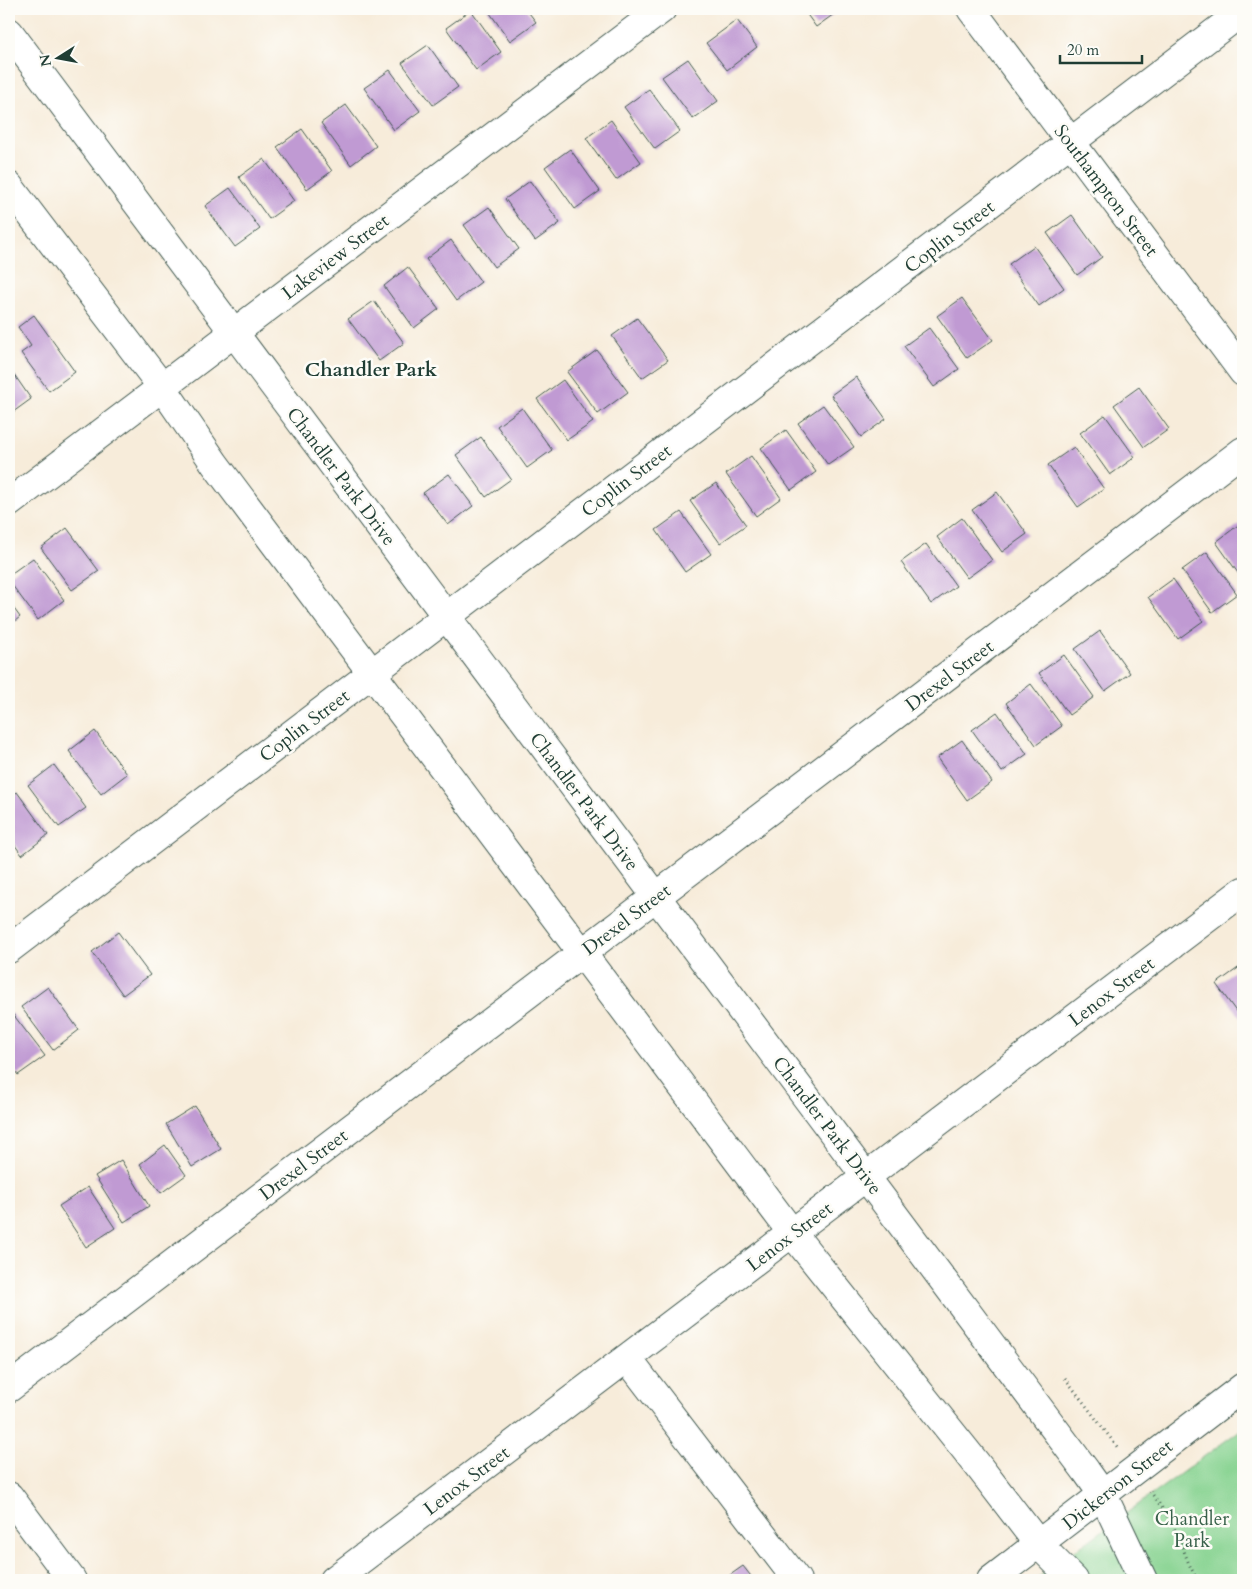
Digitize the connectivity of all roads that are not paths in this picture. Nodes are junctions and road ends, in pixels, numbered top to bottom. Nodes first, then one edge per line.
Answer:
1 (662, 9) edge
2 (971, 9) edge
3 (1243, 11) edge
4 (9, 32) edge
5 (1072, 143) junction
6 (9, 186) edge
7 (234, 332) junction
8 (1243, 372) edge
9 (162, 387) junction
10 (1243, 451) edge
11 (9, 503) edge
12 (447, 616) junction
13 (372, 673) junction
14 (1243, 891) edge
15 (656, 896) junction
16 (9, 949) edge
17 (582, 953) junction
18 (867, 1177) junction
19 (792, 1233) junction
20 (627, 1358) junction
21 (1243, 1387) edge
22 (9, 1388) edge
23 (1103, 1495) junction
24 (9, 1496) edge
25 (1039, 1544) junction
26 (72, 1580) edge
27 (334, 1580) edge
28 (797, 1580) edge
29 (991, 1580) edge
30 (1074, 1580) edge
31 (1143, 1580) edge

1 - 7 street, Lakeview Street
2 - 5 street, Southampton Street
3 - 5 street, Coplin Street
4 - 7 street, Chandler Park Drive
5 - 8 street, Southampton Street
5 - 12 street, Coplin Street
6 - 9 street
7 - 9 street, Lakeview Street
7 - 12 street, Chandler Park Drive
9 - 11 street, Lakeview Street
9 - 13 street
10 - 15 street, Drexel Street
12 - 13 street, Coplin Street
12 - 15 street, Chandler Park Drive
13 - 16 street, Coplin Street
13 - 17 street
14 - 18 street, Lenox Street
15 - 17 street, Drexel Street
15 - 18 street, Chandler Park Drive
17 - 19 street
17 - 22 street, Drexel Street
18 - 19 street, Lenox Street
18 - 23 street, Chandler Park Drive
19 - 20 street, Lenox Street
19 - 25 street
20 - 27 street, Lenox Street
20 - 28 street
21 - 23 street, Dickerson Street
23 - 25 street, Dickerson Street
23 - 31 street, Chandler Park Drive
24 - 26 street
25 - 29 street, Dickerson Street
25 - 30 street

